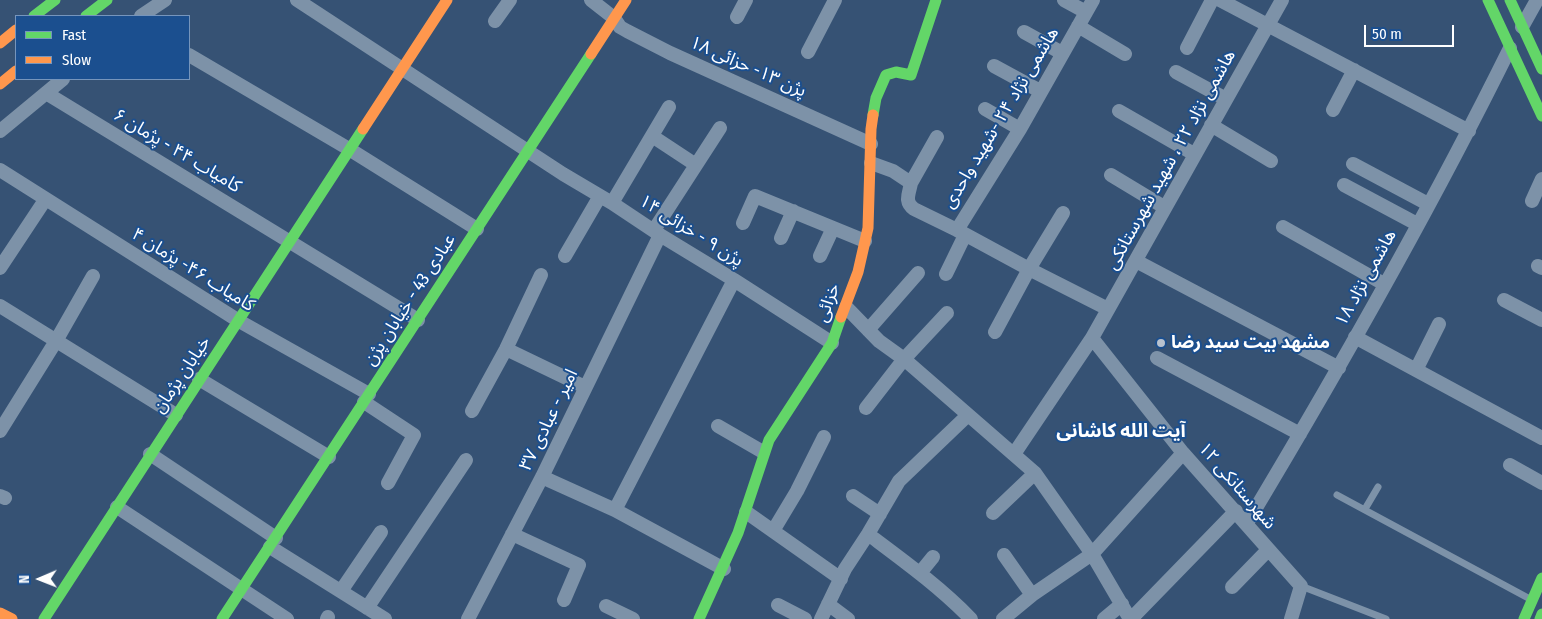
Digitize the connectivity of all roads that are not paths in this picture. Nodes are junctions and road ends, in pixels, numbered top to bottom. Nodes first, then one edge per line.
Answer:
1 (55, 0) edge
2 (107, 0) edge
3 (165, 0) edge
4 (297, 0) edge
5 (446, 0) edge
6 (510, 0) edge
7 (591, 0) edge
8 (626, 0) edge
9 (746, 0) edge
10 (835, 0) edge
11 (1064, 0) edge
12 (1212, 0) edge
13 (1220, 0) edge
14 (1282, 0) edge
15 (1488, 0) edge
16 (1510, 0) edge
17 (1537, 0) edge
18 (931, 2) edge
19 (1089, 6) edge
20 (35, 15) edge
21 (87, 15) edge
22 (142, 15) edge
23 (738, 17) dead end
24 (614, 18) junction
25 (495, 21) dead end
26 (1078, 26) junction
27 (1268, 26) junction
28 (1522, 27) junction
29 (15, 31) edge
30 (1024, 32) dead end
31 (0, 43) edge
32 (1187, 48) dead end
33 (1510, 48) junction
34 (808, 52) dead end
35 (1062, 53) junction
36 (1125, 54) dead end
37 (190, 56) edge
38 (994, 66) dead end
39 (1542, 69) edge
40 (402, 70) junction
41 (1354, 70) junction
42 (15, 72) edge
43 (1176, 72) dead end
44 (62, 80) edge
45 (0, 84) edge
46 (1040, 91) junction
47 (46, 93) junction
48 (1226, 99) junction
49 (669, 107) dead end
50 (984, 109) dead end
51 (1333, 110) dead end
52 (1119, 111) dead end
53 (1542, 116) edge
54 (1211, 125) junction
55 (720, 128) dead end
56 (1020, 129) junction
57 (1469, 131) junction
58 (0, 132) edge
59 (652, 136) junction
60 (937, 137) dead end
61 (871, 144) junction
62 (349, 149) junction
63 (528, 152) junction
64 (1194, 154) junction
65 (1271, 161) dead end
66 (872, 163) junction
67 (1353, 164) dead end
68 (696, 165) junction
69 (0, 170) edge
70 (1111, 175) dead end
71 (1542, 179) edge
72 (911, 183) junction
73 (1344, 185) dead end
74 (45, 200) junction
75 (606, 200) junction
76 (1532, 200) dead end
77 (1428, 204) junction
78 (1164, 207) junction
79 (793, 212) junction
80 (1063, 213) dead end
81 (743, 223) dead end
82 (1417, 224) junction
83 (1283, 227) dead end
84 (833, 228) junction
85 (477, 229) junction
86 (657, 232) junction
87 (961, 232) junction
88 (780, 238) dead end
89 (290, 240) junction
90 (865, 241) junction
91 (565, 256) dead end
92 (820, 256) dead end
93 (1136, 261) junction
94 (0, 268) edge
95 (1029, 270) junction
96 (918, 273) dead end
97 (946, 274) dead end
98 (541, 275) dead end
99 (93, 276) dead end
100 (734, 280) junction
101 (1384, 284) junction
102 (1504, 300) dead end
103 (0, 306) edge
104 (846, 307) junction
105 (1108, 309) junction
106 (946, 313) dead end
107 (418, 320) junction
108 (1542, 320) edge
109 (239, 321) junction
110 (1440, 324) dead end
111 (868, 330) junction
112 (995, 332) dead end
113 (1355, 337) junction
114 (1092, 338) junction
115 (56, 341) junction
116 (832, 343) junction
117 (506, 349) junction
118 (1157, 358) dead end
119 (904, 359) junction
120 (1339, 368) junction
121 (1416, 370) junction
122 (199, 380) junction
123 (585, 387) junction
124 (367, 398) junction
125 (866, 408) dead end
126 (472, 411) dead end
127 (176, 415) junction
128 (968, 416) junction
129 (718, 426) dead end
130 (0, 431) edge
131 (1300, 434) junction
132 (824, 437) dead end
133 (1542, 438) edge
134 (763, 452) junction
135 (1183, 453) junction
136 (150, 454) junction
137 (1014, 454) junction
138 (328, 457) junction
139 (466, 460) dead end
140 (1510, 465) dead end
141 (1036, 473) junction
142 (542, 476) junction
143 (388, 483) dead end
144 (1542, 483) edge
145 (1378, 487) dead end
146 (1337, 494) dead end
147 (853, 496) dead end
148 (116, 506) junction
149 (1365, 509) junction
150 (615, 510) junction
151 (1236, 511) junction
152 (746, 512) junction
153 (993, 513) dead end
154 (880, 514) junction
155 (1247, 523) junction
156 (381, 532) dead end
157 (773, 532) junction
158 (512, 534) junction
159 (868, 534) junction
160 (273, 542) junction
161 (1268, 550) junction
162 (1092, 554) junction
163 (1004, 555) dead end
164 (933, 558) dead end
165 (724, 569) junction
166 (920, 573) junction
167 (1542, 578) edge
168 (841, 579) junction
169 (1232, 586) dead end
170 (1302, 586) junction
171 (242, 589) junction
172 (341, 591) junction
173 (1032, 594) junction
174 (564, 600) dead end
175 (1532, 600) junction
176 (828, 604) junction
177 (1122, 604) junction
178 (778, 605) dead end
179 (606, 606) dead end
180 (367, 608) junction
181 (0, 613) edge
182 (1542, 614) edge
183 (12, 619) edge
184 (44, 619) edge
185 (222, 619) edge
186 (287, 619) edge
187 (386, 619) edge
188 (468, 619) edge
189 (633, 619) edge
190 (699, 619) edge
191 (804, 619) edge
192 (821, 619) edge
193 (848, 619) edge
194 (971, 619) edge
195 (1002, 619) edge
196 (1104, 619) edge
197 (1130, 619) edge
198 (1291, 619) edge
199 (1386, 619) edge
200 (1524, 619) edge
201 (1540, 619) edge

1 - 20 street
2 - 21 street
3 - 22 street
4 - 40 street, پژن ۹ - خزائی ۱۴
5 - 40 street, خیابان پژمان
6 - 25 street
7 - 24 street, پژن ۱۳- حزائی ۱۸
8 - 24 street, عبادی 43 - خیابان پژن
9 - 23 street
10 - 34 street
11 - 19 street
12 - 32 street
13 - 27 street
14 - 27 street, هاشمی نژاد ۲۲ ، شهید شهرستانکی
15 - 33 street
16 - 28 street
17 - 28 street
18 - 61 street, خزائی
19 - 26 street, هاشمی نژاد ۲۴ -شهید واحدی
24 - 61 street, پژن ۱۳- حزائی ۱۸
24 - 63 street, عبادی 43 - خیابان پژن
26 - 35 street, هاشمی نژاد ۲۴ -شهید واحدی
26 - 36 street
27 - 41 street
27 - 48 street, هاشمی نژاد ۲۲ ، شهید شهرستانکی
28 - 39 street
29 - 31 street
30 - 35 street
33 - 53 street
33 - 57 street, هاشمی نژاد ۱۸
35 - 46 street, هاشمی نژاد ۲۴ -شهید واحدی
37 - 62 street
38 - 46 street
40 - 62 street, خیابان پژمان
40 - 63 street, پژن ۹ - خزائی ۱۴
41 - 51 street
41 - 57 street
42 - 45 street
43 - 48 street
44 - 47 street
46 - 56 street, هاشمی نژاد ۲۴ -شهید واحدی
47 - 58 street
47 - 89 street, کامیاب ۴۴ - پژمان ۶
48 - 54 street, هاشمی نژاد ۲۲ ، شهید شهرستانکی
49 - 59 street
50 - 56 street
52 - 64 street
54 - 64 street, هاشمی نژاد ۲۲ ، شهید شهرستانکی
54 - 65 street
55 - 68 street, امیر - عبادی ۳۷
56 - 87 street, هاشمی نژاد ۲۴ -شهید واحدی
57 - 77 street, هاشمی نژاد ۱۸
59 - 68 street
59 - 75 street
60 - 72 street
61 - 66 street, خزائی
62 - 85 street
62 - 89 street, خیابان پژمان
63 - 75 street, پژن ۹ - خزائی ۱۴
63 - 85 street, عبادی 43 - خیابان پژن
64 - 78 street, هاشمی نژاد ۲۲ ، شهید شهرستانکی
66 - 72 street
66 - 90 street, خزائی
67 - 77 street
68 - 86 street, امیر - عبادی ۳۷
69 - 74 street, کامیاب ۴۶- پژمان ۴
70 - 78 street
71 - 76 street
72 - 87 street
73 - 82 street
74 - 94 street
74 - 109 street, کامیاب ۴۶- پژمان ۴
75 - 86 street, پژن ۹ - خزائی ۱۴
75 - 91 street
77 - 82 street, هاشمی نژاد ۱۸
78 - 93 street, هاشمی نژاد ۲۲ ، شهید شهرستانکی
79 - 81 street
79 - 84 street
79 - 88 street
80 - 95 street
82 - 101 street, هاشمی نژاد ۱۸
83 - 101 street
84 - 90 street
84 - 92 street
85 - 107 street, عبادی 43 - خیابان پژن
86 - 100 street, پژن ۹ - خزائی ۱۴
86 - 123 street, امیر - عبادی ۳۷
87 - 95 street
87 - 97 street, هاشمی نژاد ۲۴ -شهید واحدی
89 - 107 street, کامیاب ۴۴ - پژمان ۶
89 - 109 street, خیابان پژمان
90 - 104 street, خزائی
93 - 105 street, هاشمی نژاد ۲۲ ، شهید شهرستانکی
93 - 120 street
95 - 105 street
95 - 112 street
96 - 111 street
98 - 117 street
99 - 115 street
100 - 116 street, پژن ۹ - خزائی ۱۴
100 - 150 street
101 - 113 street, هاشمی نژاد ۱۸
102 - 108 street
103 - 115 street
104 - 111 street
104 - 116 street, خزائی
105 - 114 street, هاشمی نژاد ۲۲ ، شهید شهرستانکی
106 - 119 street
107 - 124 street, عبادی 43 - خیابان پژن
109 - 122 street, خیابان پژمان
109 - 124 street, کامیاب ۴۶- پژمان ۴
110 - 121 street
111 - 119 street
113 - 120 street, هاشمی نژاد ۱۸
113 - 121 street
114 - 135 street, شهرستانکی ۱۲
114 - 137 street, هاشمی نژاد ۲۲ ، شهید شهرستانکی
115 - 127 street
115 - 130 street
116 - 134 street, خزائی
117 - 123 street
117 - 126 street
118 - 131 street
119 - 125 street
119 - 128 street
120 - 131 street, هاشمی نژاد ۱۸
121 - 133 street
122 - 127 street, خیابان پژمان
122 - 138 street
123 - 142 street, امیر - عبادی ۳۷
124 - 138 street, عبادی 43 - خیابان پژن
124 - 143 street, کامیاب ۴۶- پژمان ۴
127 - 136 street, خیابان پژمان
128 - 137 street
128 - 154 street
129 - 134 street
131 - 155 street, هاشمی نژاد ۱۸
132 - 157 street
134 - 152 street, خزائی
135 - 151 street, شهرستانکی ۱۲
135 - 162 street
136 - 148 street, خیابان پژمان
136 - 160 street
137 - 141 street
138 - 160 street, عبادی 43 - خیابان پژن
139 - 180 street
140 - 144 street
141 - 153 street
141 - 162 street
142 - 150 street
142 - 158 street, امیر - عبادی ۳۷
145 - 149 lane
146 - 149 lane
147 - 154 street
148 - 171 street
148 - 184 street, خیابان پژمان
149 - 175 lane
150 - 165 street
151 - 155 street, شهرستانکی ۱۲
151 - 197 street
152 - 157 street
152 - 165 street, خزائی
154 - 159 street
155 - 161 street, شهرستانکی ۱۲
156 - 172 street
157 - 168 street
158 - 174 street
158 - 188 street, امیر - عبادی ۳۷
159 - 166 street
159 - 168 street
160 - 171 street, عبادی 43 - خیابان پژن
160 - 172 street
161 - 169 street
161 - 170 street, شهرستانکی ۱۲
162 - 173 street
162 - 177 street
163 - 173 street
164 - 166 street
165 - 190 street, خزائی
166 - 194 street
167 - 175 street
168 - 176 street
170 - 198 street
170 - 199 lane
171 - 185 street, عبادی 43 - خیابان پژن
171 - 186 street
172 - 180 street
173 - 195 street
175 - 200 street
176 - 192 street
176 - 193 street
177 - 196 street
177 - 197 street
178 - 191 street
179 - 189 street
180 - 187 street
181 - 183 street
182 - 201 street

